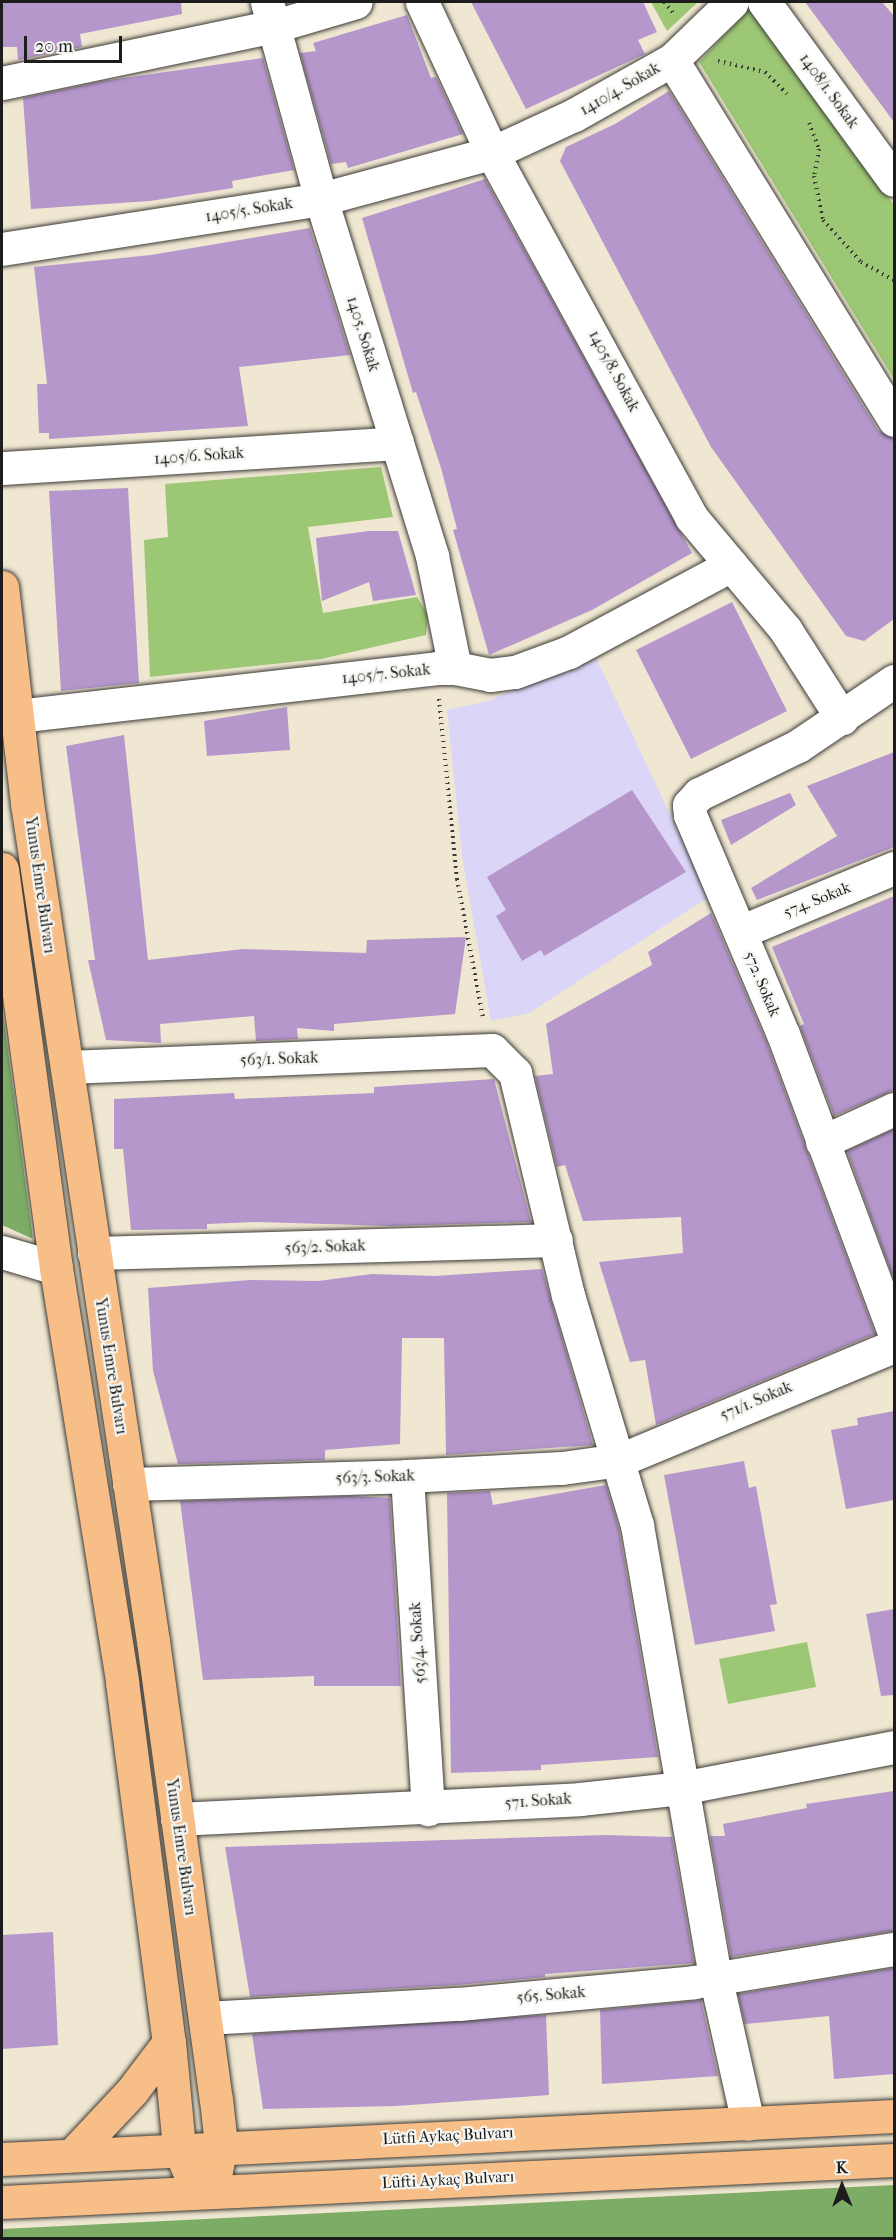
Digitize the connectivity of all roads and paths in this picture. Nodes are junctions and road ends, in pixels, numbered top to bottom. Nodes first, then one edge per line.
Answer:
1 (356, 2) edge
2 (422, 2) edge
3 (732, 2) edge
4 (764, 2) edge
5 (271, 14) edge
6 (683, 50) junction
7 (2, 82) edge
8 (796, 103) dead end
9 (808, 120) dead end
10 (492, 153) junction
11 (894, 180) edge
12 (321, 199) junction
13 (2, 249) edge
14 (894, 280) edge
15 (894, 420) edge
16 (397, 443) junction
17 (2, 468) edge
18 (730, 565) junction
19 (2, 587) edge
20 (446, 668) junction
21 (894, 681) edge
22 (7, 684) edge
23 (842, 718) junction
24 (9, 721) edge
25 (2, 868) edge
26 (894, 868) edge
27 (740, 932) junction
28 (492, 1050) junction
29 (67, 1067) junction
30 (894, 1109) edge
31 (822, 1142) junction
32 (556, 1240) junction
33 (2, 1252) edge
34 (94, 1253) junction
35 (56, 1268) junction
36 (894, 1332) edge
37 (894, 1346) edge
38 (620, 1460) junction
39 (407, 1476) junction
40 (129, 1484) junction
41 (158, 1676) junction
42 (122, 1682) junction
43 (894, 1747) edge
44 (681, 1788) junction
45 (428, 1809) junction
46 (177, 1819) junction
47 (141, 1825) junction
48 (894, 1949) edge
49 (716, 1980) junction
50 (205, 2018) junction
51 (169, 2042) junction
52 (894, 2116) edge
53 (748, 2122) junction
54 (221, 2145) junction
55 (178, 2148) junction
56 (72, 2156) junction
57 (2, 2159) edge
58 (894, 2160) edge
59 (207, 2192) junction
60 (2, 2202) edge

1 - 5 street
2 - 10 street, 1405/8. Sokak
3 - 6 street, 1410/4. Sokak
4 - 11 street, 1408/1. Sokak
5 - 7 street
5 - 12 street, 1405. Sokak
6 - 8 path
6 - 10 street, 1410/4. Sokak
6 - 15 street
9 - 14 path
10 - 12 street, 1405/5. Sokak
10 - 18 street, 1405/8. Sokak
12 - 13 street, 1405/5. Sokak
12 - 16 street, 1405. Sokak
16 - 17 street, 1405/6. Sokak
16 - 20 street, 1405. Sokak
18 - 20 street, 1405/7. Sokak
18 - 23 street, 1405/8. Sokak
19 - 22 main road, Yunus Emre Bulvarı
20 - 24 street, 1405/7. Sokak
20 - 28 path
21 - 23 street
22 - 24 main road, Yunus Emre Bulvarı
23 - 27 street, 572. Sokak
24 - 29 main road, Yunus Emre Bulvarı
25 - 35 main road
26 - 27 street, 574. Sokak
27 - 31 street, 572. Sokak
28 - 29 street, 563/1. Sokak
28 - 32 street
29 - 34 main road, Yunus Emre Bulvarı
30 - 31 street
31 - 36 street, 572. Sokak
32 - 34 street, 563/2. Sokak
32 - 38 street
33 - 35 street
34 - 40 main road, Yunus Emre Bulvarı
35 - 42 main road
37 - 38 street, 571/1. Sokak
38 - 39 street, 563/3. Sokak
38 - 44 street
39 - 40 street, 563/3. Sokak
39 - 45 street, 563/4. Sokak
40 - 41 main road, Yunus Emre Bulvarı
41 - 42 main road
41 - 46 main road, Yunus Emre Bulvarı
42 - 47 main road
43 - 44 street, 571. Sokak
44 - 45 street, 571. Sokak
44 - 49 street
45 - 46 street, 571. Sokak
46 - 47 main road
46 - 50 main road, Yunus Emre Bulvarı
47 - 51 main road
48 - 49 street, 565. Sokak
49 - 50 street, 565. Sokak
49 - 53 street
50 - 54 main road, Yunus Emre Bulvarı
51 - 55 main road
51 - 56 main road
52 - 53 main road, Lütfi Aykaç Bulvarı
53 - 54 main road, Lütfi Aykaç Bulvarı
54 - 55 main road, Lütfi Aykaç Bulvarı
54 - 59 main road, Yunus Emre Bulvarı
55 - 56 main road, Lütfi Aykaç Bulvarı
55 - 59 main road
56 - 57 main road, Lütfi Aykaç Bulvarı
58 - 59 main road, Lüfti Aykaç Bulvarı
59 - 60 main road, Lüfti Aykaç Bulvarı

